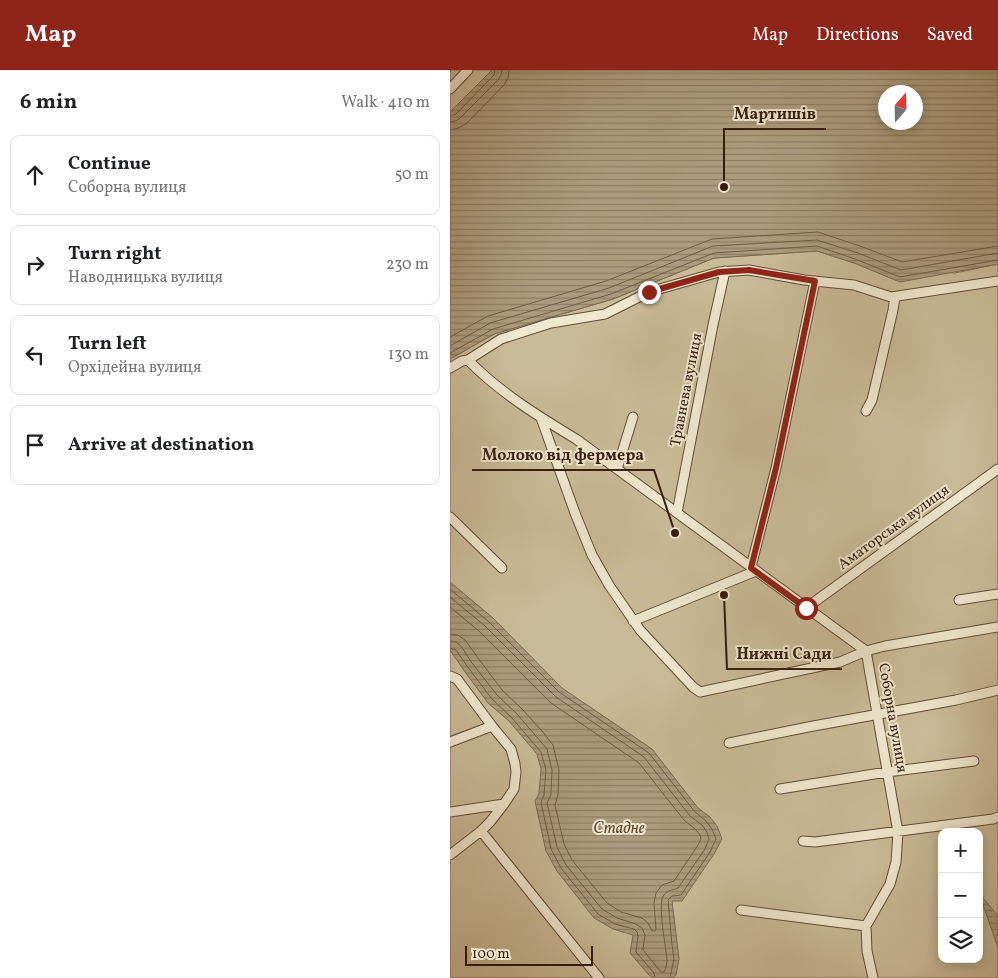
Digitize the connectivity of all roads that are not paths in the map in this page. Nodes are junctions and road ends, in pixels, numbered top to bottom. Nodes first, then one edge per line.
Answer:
1 (468, 70) edge
2 (450, 89) edge
3 (724, 272) junction
4 (815, 281) junction
5 (998, 281) edge
6 (895, 297) junction
7 (468, 360) junction
8 (450, 368) edge
9 (866, 411) dead end
10 (633, 417) dead end
11 (541, 418) junction
12 (617, 469) junction
13 (998, 469) edge
14 (678, 513) junction
15 (450, 517) edge
16 (502, 568) dead end
17 (754, 569) junction
18 (998, 594) edge
19 (959, 600) dead end
20 (806, 608) junction
21 (633, 621) junction
22 (998, 627) edge
23 (866, 651) junction
24 (450, 676) edge
25 (998, 690) edge
26 (877, 714) junction
27 (492, 726) junction
28 (450, 742) edge
29 (729, 742) dead end
30 (974, 761) dead end
31 (887, 772) junction
32 (780, 789) dead end
33 (504, 804) junction
34 (450, 812) edge
35 (995, 818) edge
36 (998, 827) edge
37 (481, 831) junction
38 (898, 832) junction
39 (803, 841) dead end
40 (450, 855) edge
41 (741, 910) dead end
42 (866, 926) junction
43 (599, 978) edge
44 (874, 978) edge

1 - 2 street
3 - 4 street
3 - 7 street
3 - 14 street, Травнева вулиця
4 - 6 street
4 - 17 street
5 - 6 street
6 - 9 street
7 - 8 street
7 - 11 street, Соборна вулиця
10 - 12 street
11 - 12 street, Соборна вулиця
11 - 21 street
12 - 14 street, Соборна вулиця
13 - 20 street, Аматорська вулиця
14 - 17 street, Соборна вулиця
15 - 16 street
17 - 20 street, Соборна вулиця
17 - 21 street
18 - 19 street
20 - 23 street, Соборна вулиця
21 - 23 street
22 - 23 street
23 - 26 street, Соборна вулиця
24 - 27 street
25 - 26 street
26 - 29 street
26 - 31 street, Соборна вулиця
27 - 28 street
27 - 33 street
30 - 31 street
31 - 32 street
31 - 38 street, Соборна вулиця
33 - 34 street
33 - 37 street
35 - 36 street
35 - 38 street
37 - 40 street
37 - 43 street
38 - 39 street
38 - 42 street, Соборна вулиця
41 - 42 street
42 - 44 street

